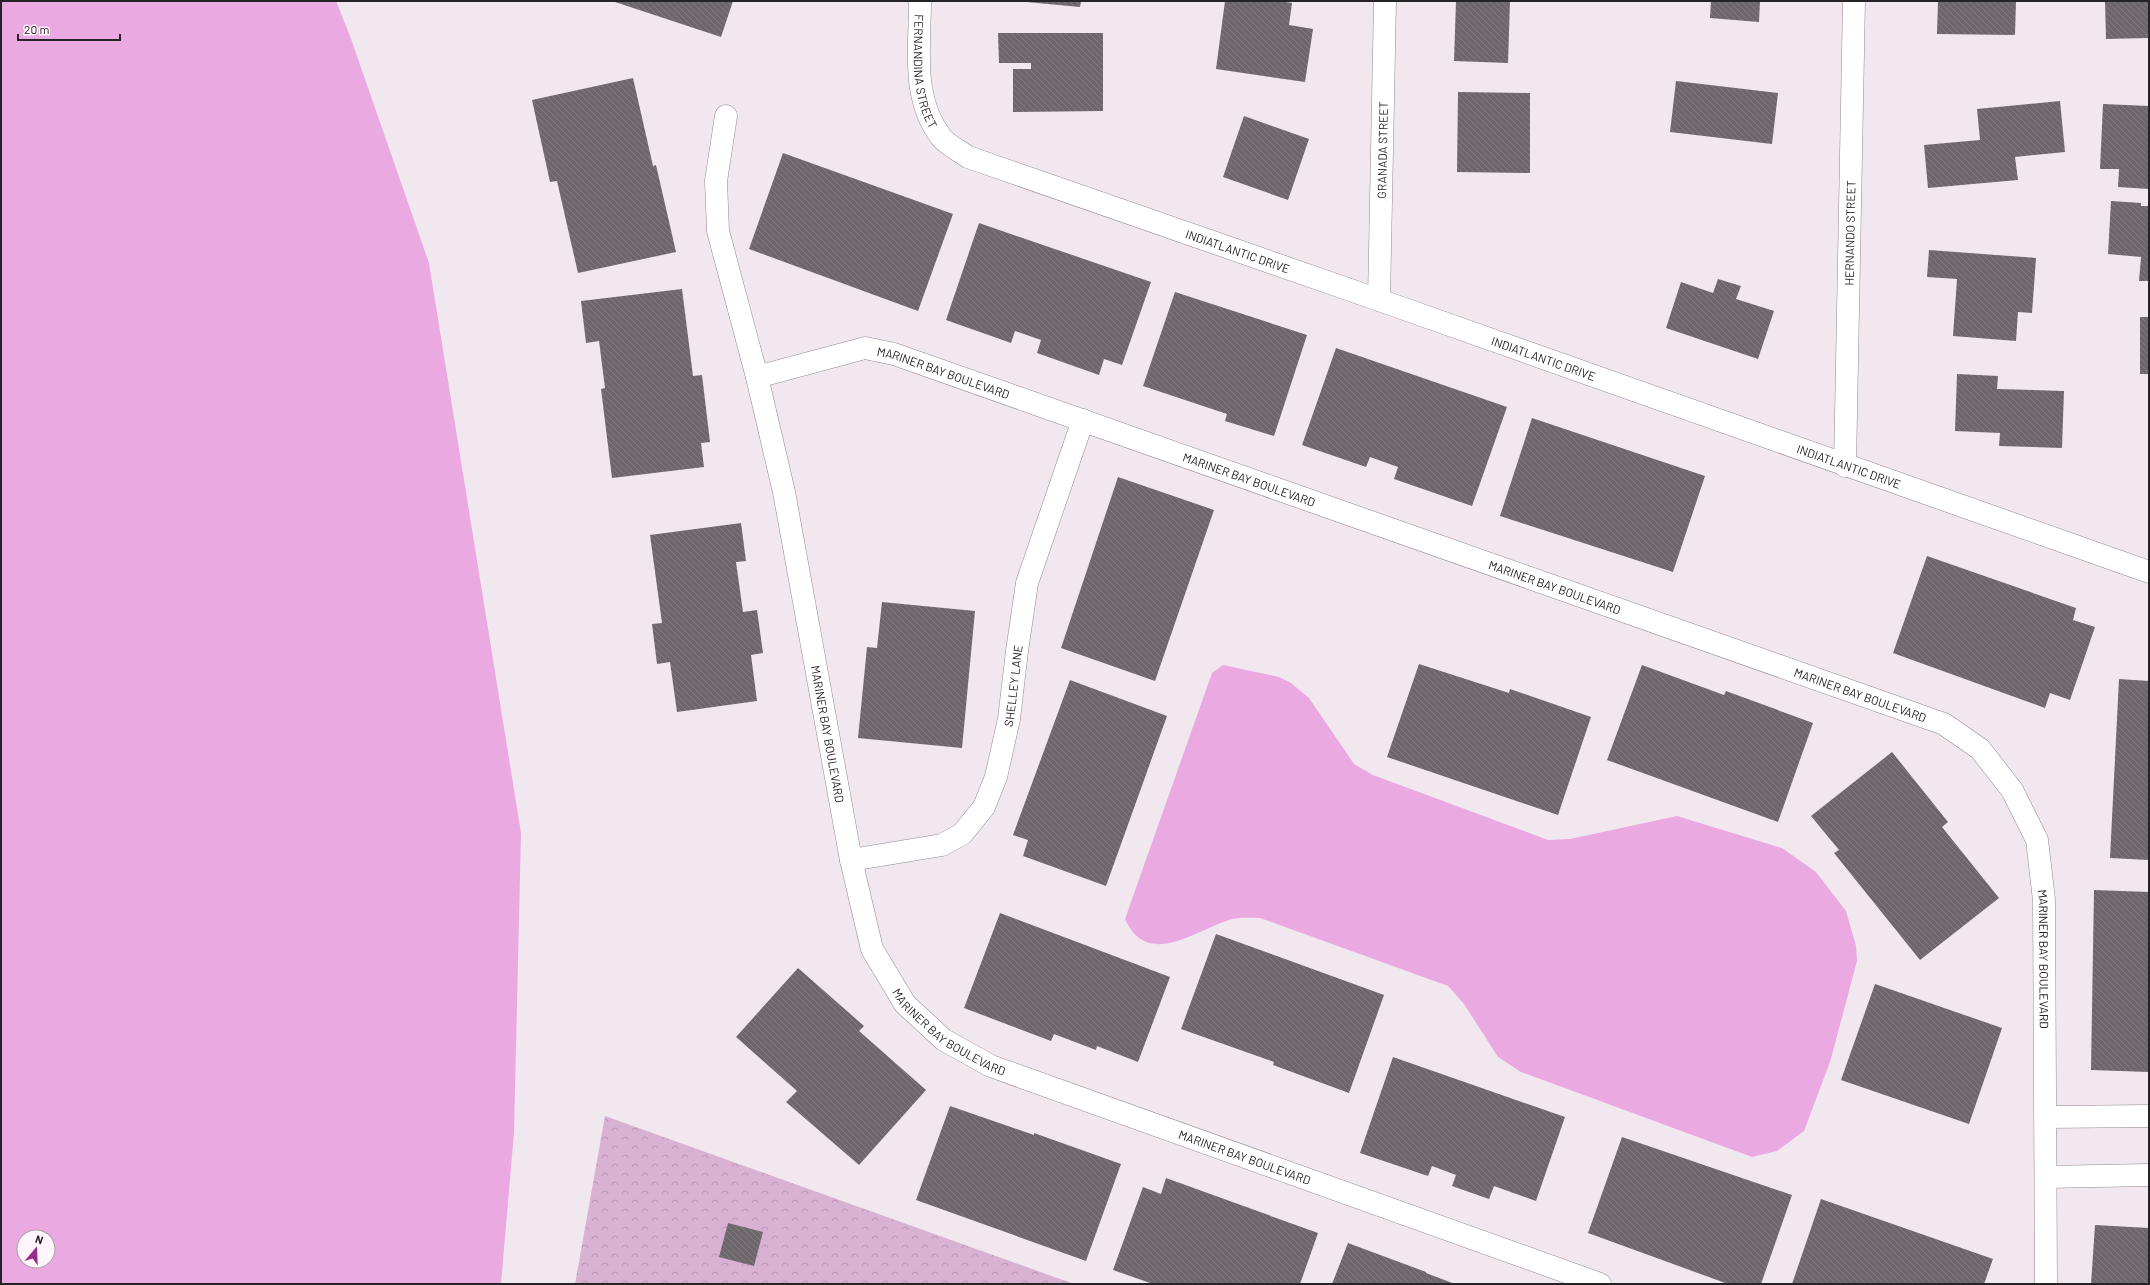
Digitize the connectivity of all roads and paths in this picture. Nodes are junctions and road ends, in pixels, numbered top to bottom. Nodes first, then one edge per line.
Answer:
1 (920, 1) edge
2 (1385, 1) edge
3 (1854, 1) edge
4 (726, 116) dead end
5 (942, 139) joint
6 (1379, 300) junction
7 (757, 377) junction
8 (1083, 420) junction
9 (1845, 466) junction
10 (2149, 572) edge
11 (850, 860) junction
12 (2149, 1116) edge
13 (2047, 1117) junction
14 (2149, 1175) edge
15 (2046, 1177) junction
16 (1600, 1284) edge
17 (2046, 1284) edge

1 - 5 street, FERNANDINA STREET
2 - 6 street, GRANADA STREET
3 - 9 street, HERNANDO STREET
4 - 7 street, MARINER BAY BOULEVARD
5 - 6 street, INDIATLANTIC DRIVE
6 - 9 street, INDIATLANTIC DRIVE
7 - 8 street, MARINER BAY BOULEVARD
7 - 11 street, MARINER BAY BOULEVARD
8 - 11 street, SHELLEY LANE
8 - 13 street, MARINER BAY BOULEVARD
9 - 10 street, INDIATLANTIC DRIVE
11 - 16 street, MARINER BAY BOULEVARD
12 - 13 street
13 - 15 street, MARINER BAY BOULEVARD
14 - 15 street
15 - 17 street, MARINER BAY BOULEVARD

